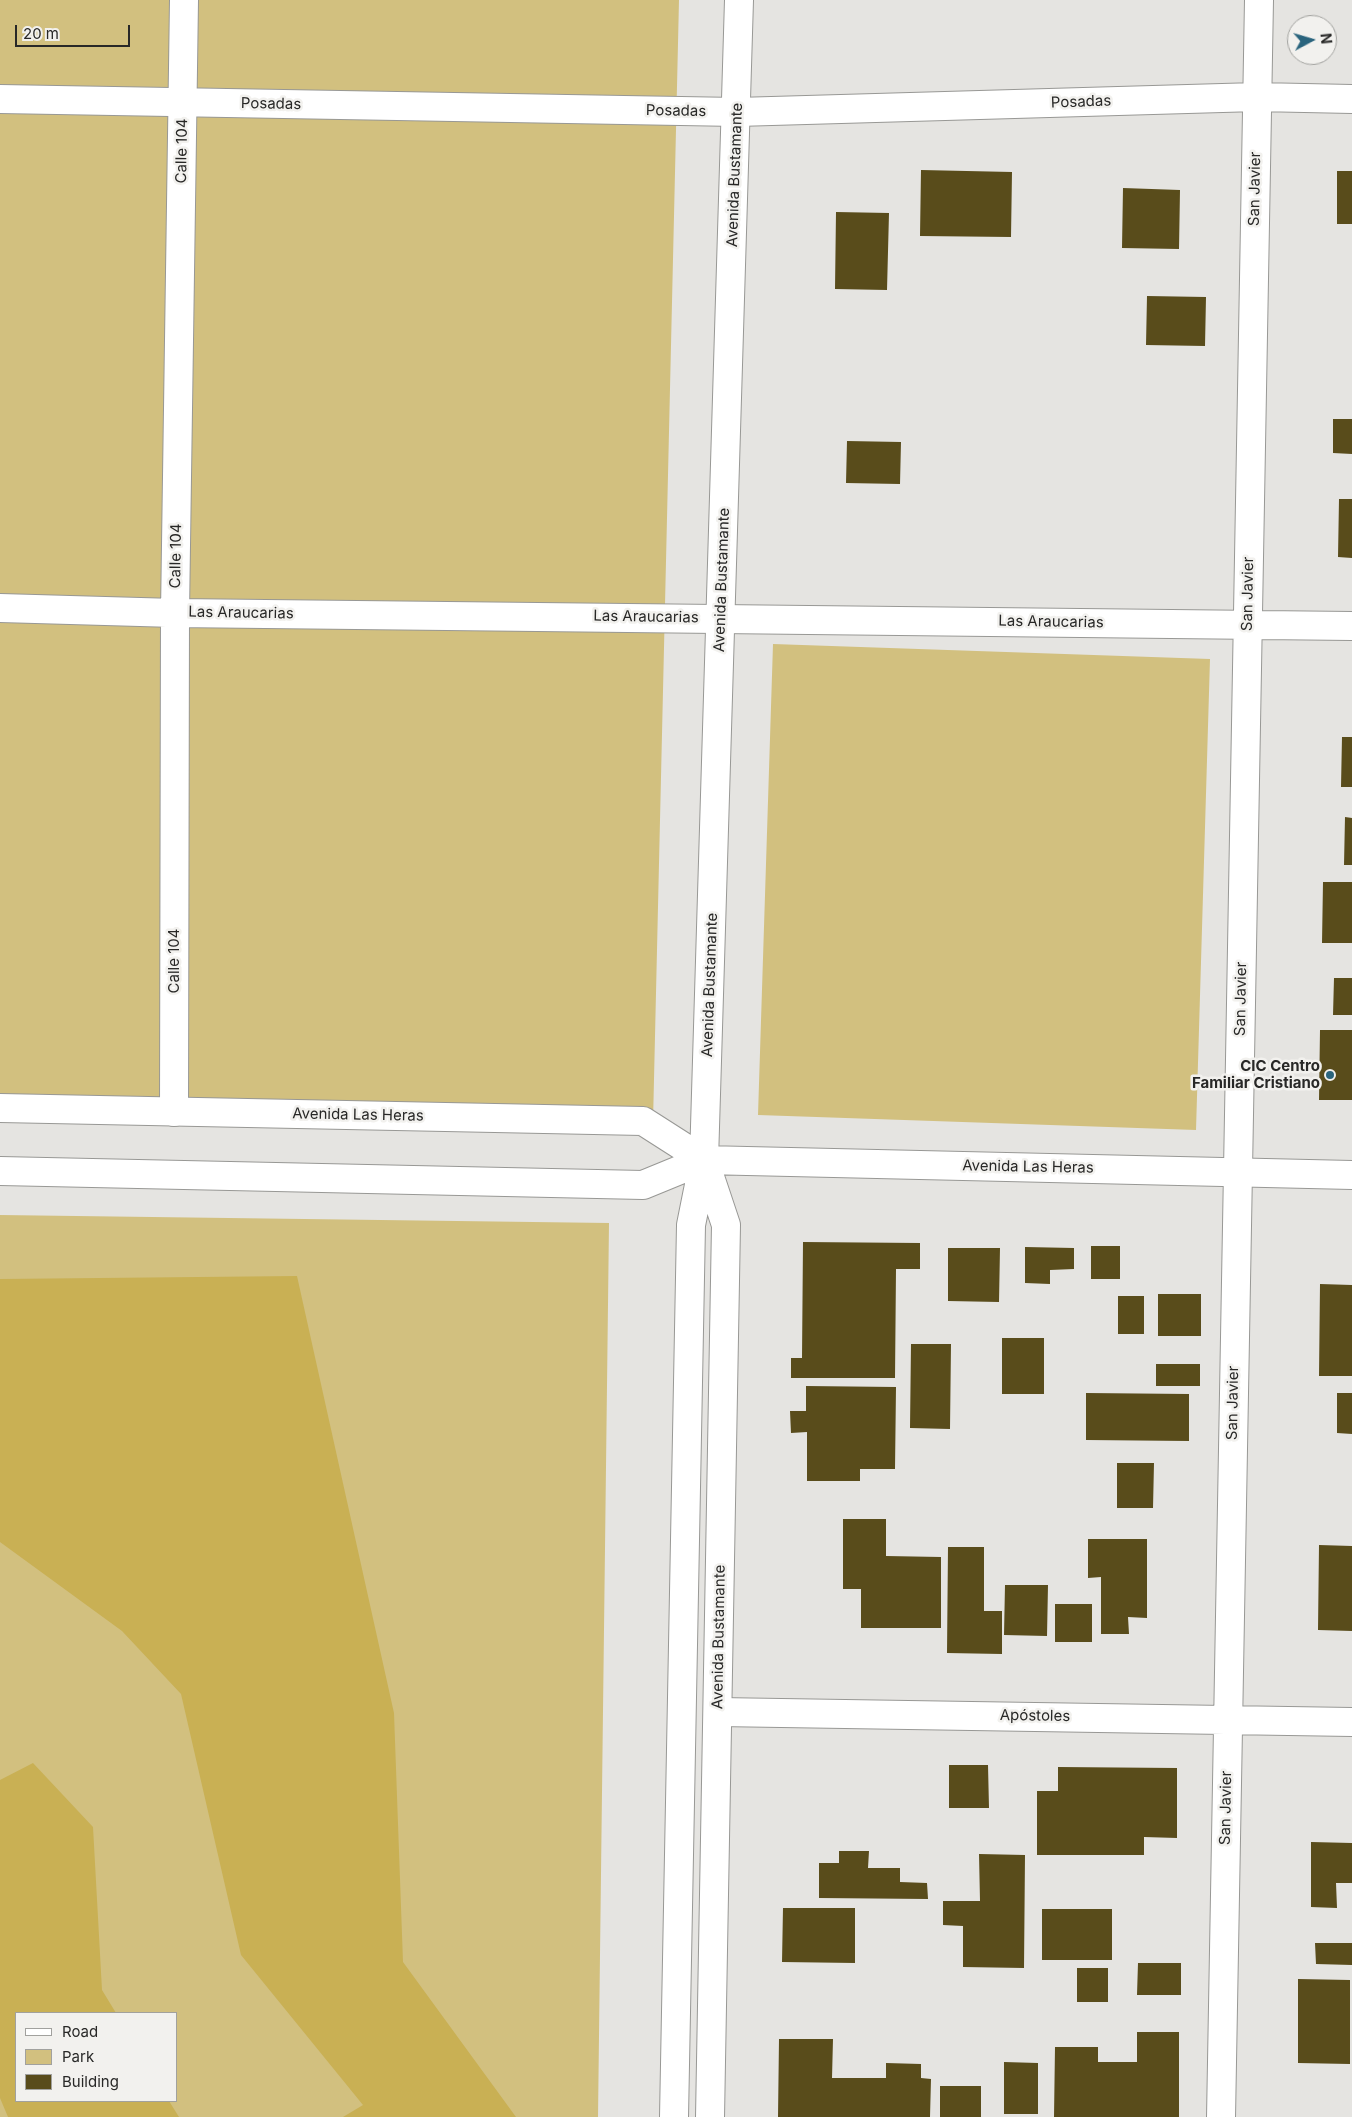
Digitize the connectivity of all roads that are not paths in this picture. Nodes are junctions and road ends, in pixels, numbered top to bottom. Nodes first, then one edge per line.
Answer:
1 (184, 0) edge
2 (739, 0) edge
3 (1259, 0) edge
4 (1257, 97) junction
5 (0, 99) edge
6 (1352, 99) edge
7 (183, 102) junction
8 (737, 112) junction
9 (0, 608) edge
10 (175, 613) junction
11 (721, 618) junction
12 (1248, 624) junction
13 (1352, 626) edge
14 (0, 1108) edge
15 (174, 1112) junction
16 (704, 1160) junction
17 (0, 1171) edge
18 (1237, 1172) junction
19 (1352, 1175) edge
20 (718, 1712) junction
21 (1228, 1719) junction
22 (1352, 1722) edge
23 (674, 2117) edge
24 (710, 2117) edge
25 (1221, 2117) edge

1 - 7 street, Calle 104
2 - 8 street, Avenida Bustamante
3 - 4 street, San Javier
4 - 6 street, Posadas
4 - 8 street, Posadas
4 - 12 street, San Javier
5 - 7 street, Posadas
7 - 8 street, Posadas
7 - 10 street, Calle 104
8 - 11 street, Avenida Bustamante
9 - 10 street, Las Araucarias
10 - 11 street, Las Araucarias
10 - 15 street, Calle 104
11 - 12 street, Las Araucarias
11 - 16 street, Avenida Bustamante
12 - 13 street, Las Araucarias
12 - 18 street, San Javier
14 - 15 street, Avenida Las Heras
15 - 16 street, Avenida Las Heras
16 - 17 street, Avenida Las Heras
16 - 18 street, Avenida Las Heras
16 - 20 street, Avenida Bustamante
16 - 23 street, Avenida Bustamante
18 - 19 street, Avenida Las Heras
18 - 21 street, San Javier
20 - 21 street, Apóstoles
20 - 24 street, Avenida Bustamante
21 - 22 street, Apóstoles
21 - 25 street, San Javier

